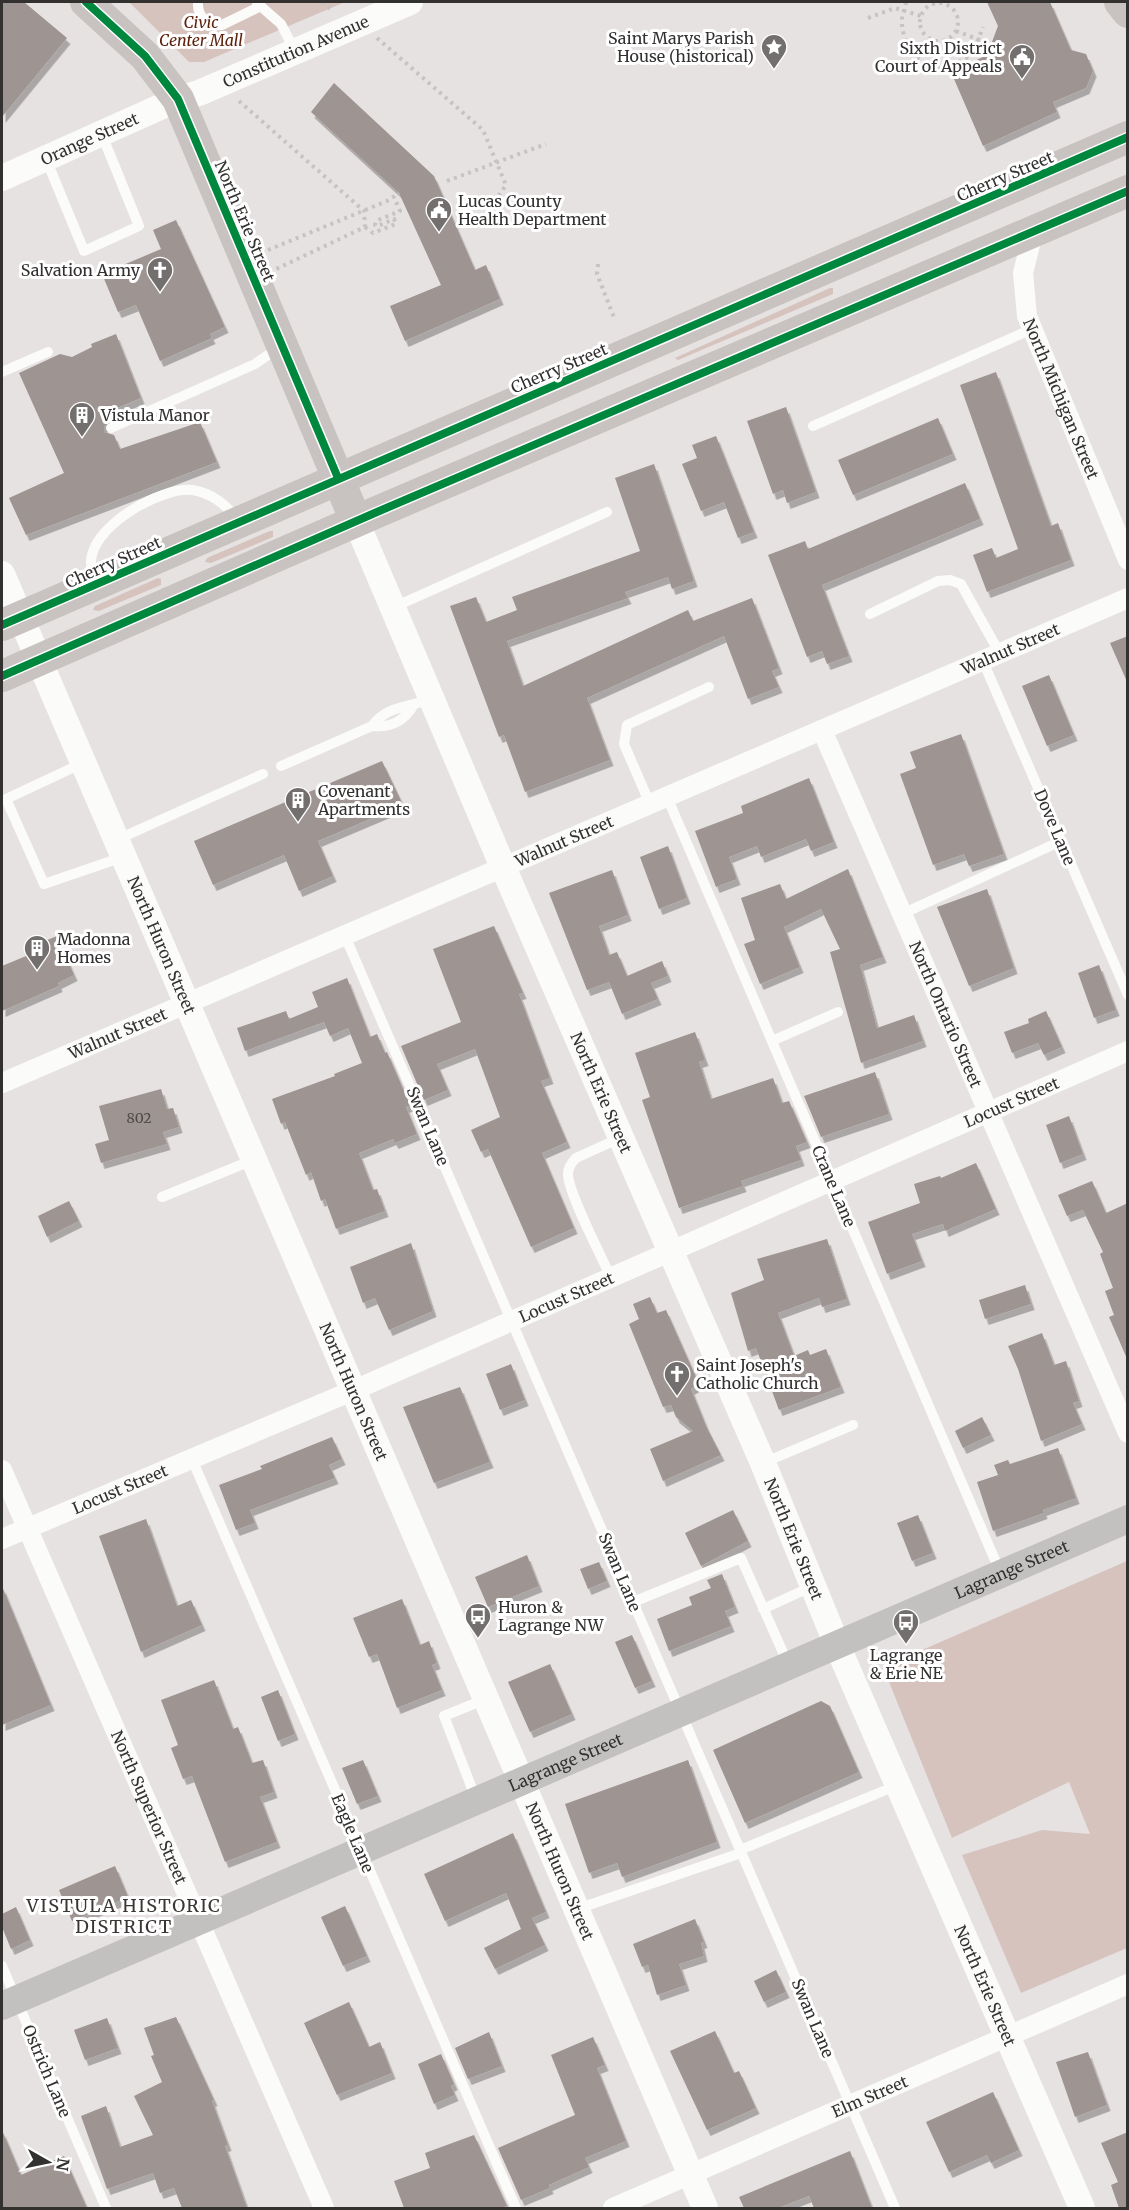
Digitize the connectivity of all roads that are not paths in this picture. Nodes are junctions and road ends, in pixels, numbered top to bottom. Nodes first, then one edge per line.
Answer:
1 (86, 2) edge
2 (198, 2) edge
3 (410, 2) edge
4 (1120, 2) edge
5 (258, 4) edge
6 (1128, 12) edge
7 (295, 51) junction
8 (178, 99) junction
9 (1128, 115) edge
10 (102, 135) junction
11 (1117, 142) edge
12 (45, 159) junction
13 (2, 178) edge
14 (1128, 192) edge
15 (1034, 233) junction
16 (1030, 323) junction
17 (283, 345) junction
18 (48, 352) dead end
19 (2, 372) edge
20 (813, 426) dead end
21 (111, 428) dead end
22 (338, 478) junction
23 (607, 512) dead end
24 (241, 521) junction
25 (356, 521) junction
26 (1128, 560) edge
27 (2, 574) edge
28 (99, 583) junction
29 (1128, 598) edge
30 (392, 609) junction
31 (870, 614) dead end
32 (11, 621) edge
33 (990, 655) junction
34 (39, 659) junction
35 (2, 676) edge
36 (709, 687) dead end
37 (421, 702) junction
38 (822, 730) junction
39 (83, 763) junction
40 (281, 766) dead end
41 (263, 774) dead end
42 (659, 800) junction
43 (1061, 842) junction
44 (119, 848) junction
45 (503, 867) junction
46 (902, 914) junction
47 (345, 936) junction
48 (1128, 995) edge
49 (185, 1002) junction
50 (838, 1012) dead end
51 (772, 1041) junction
52 (1128, 1051) edge
53 (2, 1083) edge
54 (988, 1111) junction
55 (621, 1138) junction
56 (253, 1160) junction
57 (831, 1179) junction
58 (162, 1197) dead end
59 (670, 1252) junction
60 (611, 1278) junction
61 (512, 1321) junction
62 (352, 1391) junction
63 (853, 1425) dead end
64 (1128, 1433) edge
65 (191, 1457) junction
66 (763, 1463) junction
67 (2, 1470) edge
68 (1128, 1519) edge
69 (27, 1528) junction
70 (2, 1539) edge
71 (1001, 1574) junction
72 (813, 1586) junction
73 (633, 1602) junction
74 (763, 1609) junction
75 (837, 1645) junction
76 (789, 1666) junction
77 (487, 1699) junction
78 (681, 1713) junction
79 (522, 1781) junction
80 (898, 1785) junction
81 (477, 1801) junction
82 (361, 1851) junction
83 (741, 1852) junction
84 (578, 1910) junction
85 (200, 1921) junction
86 (2, 1966) edge
87 (1128, 1984) edge
88 (9, 2003) edge
89 (1007, 2037) junction
90 (850, 2105) junction
91 (691, 2175) junction
92 (106, 2208) edge
93 (324, 2208) edge
94 (516, 2208) edge
95 (613, 2208) edge
96 (705, 2208) edge
97 (895, 2208) edge
98 (1082, 2208) edge

1 - 8 main road, North Erie Street
2 - 5 lane
3 - 7 street, Constitution Avenue
4 - 6 main road
5 - 7 lane
7 - 8 street, Constitution Avenue
8 - 10 street, Orange Street
8 - 17 main road, North Erie Street
9 - 11 main road
10 - 12 street, Orange Street
10 - 12 lane
11 - 22 main road, Cherry Street
12 - 13 street, Orange Street
14 - 15 main road
15 - 16 street, North Michigan Street
15 - 25 main road
16 - 20 lane
16 - 26 street, North Michigan Street
17 - 21 lane
17 - 22 main road, North Erie Street
18 - 19 lane
22 - 24 main road, Cherry Street
22 - 25 main road, North Erie Street
23 - 30 lane
24 - 28 main road, Cherry Street
24 - 28 lane
25 - 30 street, North Erie Street
25 - 34 main road
27 - 32 street, North Huron Street
28 - 32 main road, Cherry Street
29 - 33 street, Walnut Street
30 - 37 street, North Erie Street
31 - 33 lane, Dove Lane
32 - 34 street, North Huron Street
33 - 38 street, Walnut Street
33 - 43 lane, Dove Lane
34 - 35 main road
34 - 39 street, North Huron Street
36 - 42 lane, Crane Lane
37 - 40 lane
37 - 45 street, North Erie Street
38 - 42 street, Walnut Street
38 - 46 street, North Ontario Street
39 - 44 street, North Huron Street
39 - 44 lane
41 - 44 lane
42 - 45 street, Walnut Street
42 - 51 lane, Crane Lane
43 - 46 lane
43 - 48 lane, Dove Lane
44 - 49 street, North Huron Street
45 - 47 street, Walnut Street
45 - 55 street, North Erie Street
46 - 54 street, North Ontario Street
47 - 49 street, Walnut Street
47 - 61 lane, Swan Lane
49 - 53 street, Walnut Street
49 - 56 street, North Huron Street
50 - 51 lane
51 - 57 lane, Crane Lane
52 - 54 street, Locust Street
54 - 57 street, Locust Street
54 - 64 street, North Ontario Street
55 - 59 street, North Erie Street
55 - 60 lane
56 - 58 lane
56 - 62 street, North Huron Street
57 - 59 street, Locust Street
57 - 71 lane, Crane Lane
59 - 60 street, Locust Street
59 - 66 street, North Erie Street
60 - 61 street, Locust Street
61 - 62 street, Locust Street
61 - 73 lane, Swan Lane
62 - 65 street, Locust Street
62 - 77 street, North Huron Street
63 - 66 lane
65 - 69 street, Locust Street
65 - 82 lane, Eagle Lane
66 - 72 street, North Erie Street
67 - 69 street, North Superior Street
68 - 71 main road, Lagrange Street
69 - 70 street, Locust Street
69 - 85 street, North Superior Street
71 - 75 main road, Lagrange Street
72 - 74 lane
72 - 75 street, North Erie Street
73 - 74 lane
73 - 78 lane, Swan Lane
74 - 76 lane
75 - 76 main road, Lagrange Street
75 - 80 street, North Erie Street
76 - 78 main road, Lagrange Street
77 - 79 street, North Huron Street
77 - 81 lane
78 - 79 main road, Lagrange Street
78 - 83 lane, Swan Lane
79 - 81 main road, Lagrange Street
79 - 84 street, North Huron Street
80 - 83 lane
80 - 89 street, North Erie Street
81 - 82 main road, Lagrange Street
82 - 85 main road, Lagrange Street
82 - 94 lane, Eagle Lane
83 - 84 lane
83 - 90 lane, Swan Lane
84 - 91 street, North Huron Street
85 - 88 main road, Lagrange Street
85 - 93 street, North Superior Street
86 - 88 lane, Ostrich Lane
87 - 89 street, Elm Street
88 - 92 lane, Ostrich Lane
89 - 90 street, Elm Street
89 - 98 street, North Erie Street
90 - 91 street, Elm Street
90 - 97 lane, Swan Lane
91 - 95 street, Elm Street
91 - 96 street, North Huron Street

